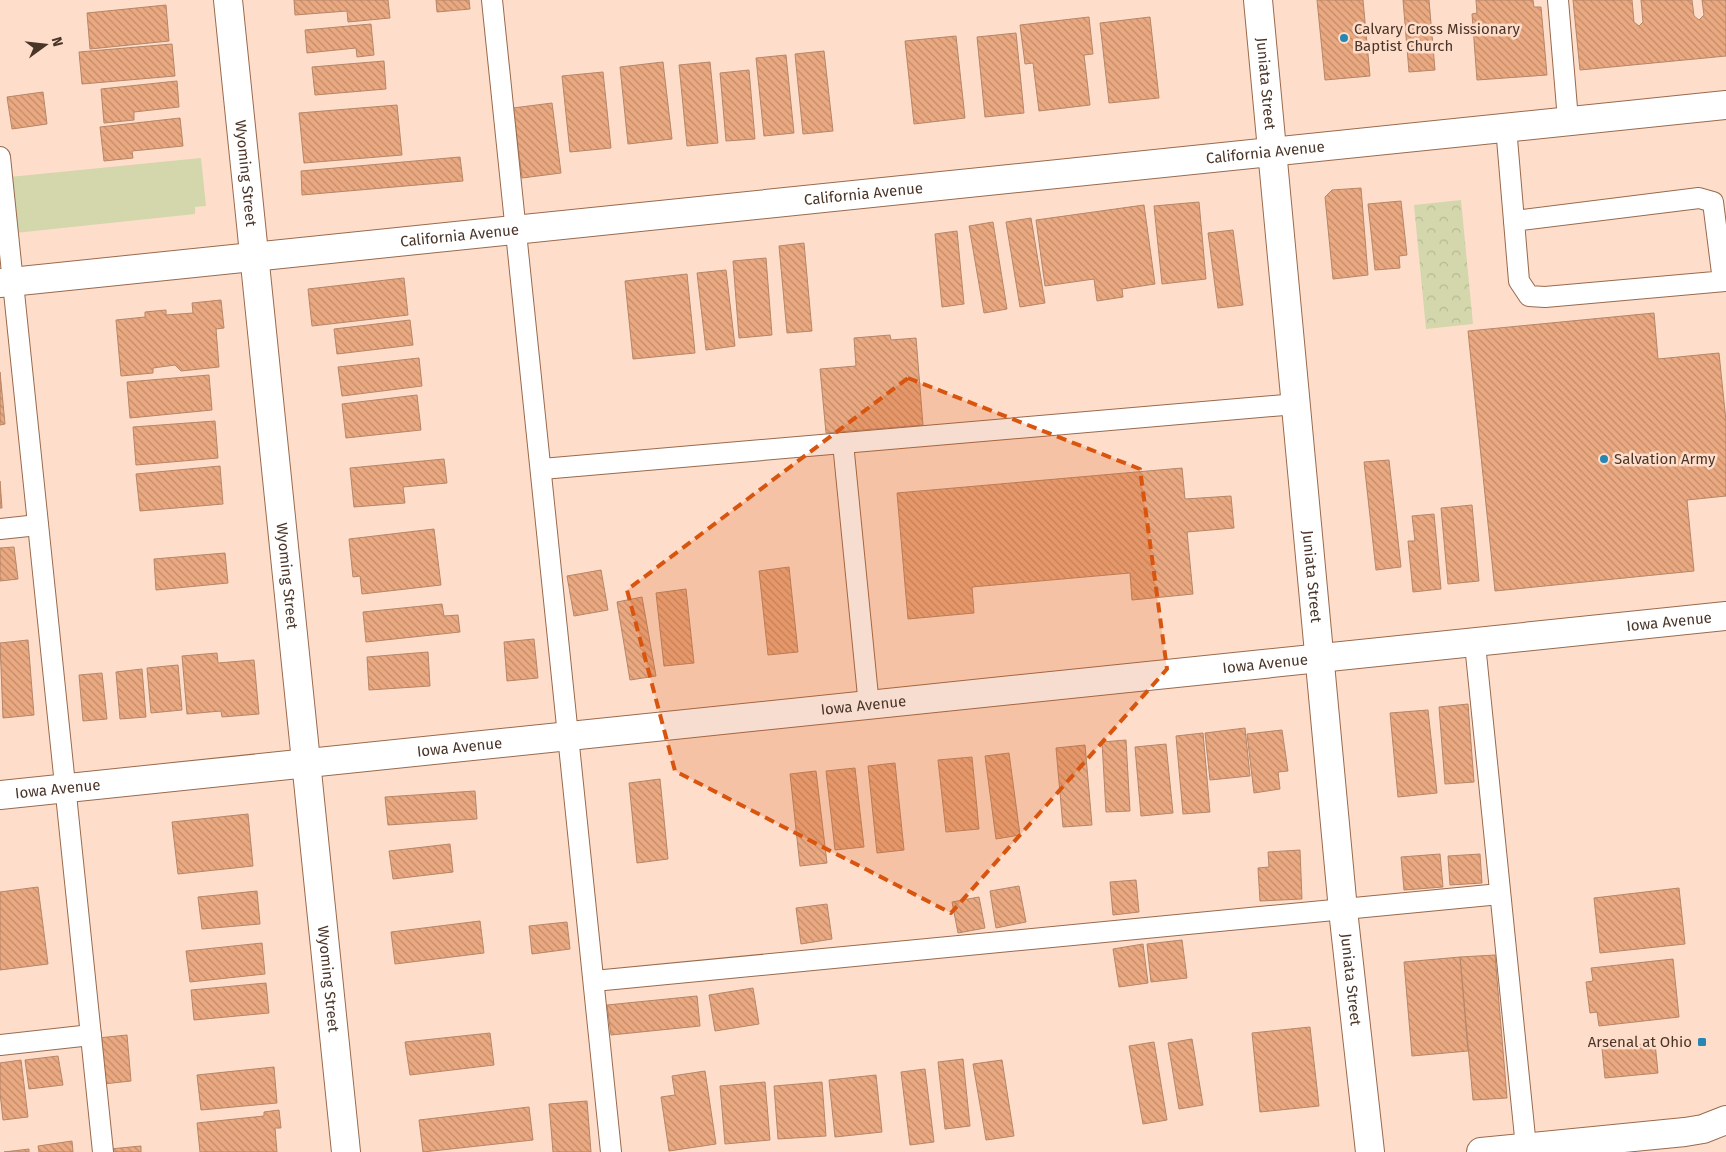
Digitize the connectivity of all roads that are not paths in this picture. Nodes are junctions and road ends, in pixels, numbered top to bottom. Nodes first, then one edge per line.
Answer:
1 (228, 0) edge
2 (492, 0) edge
3 (1258, 0) edge
4 (1558, 0) edge
5 (1726, 105) edge
6 (1568, 120) junction
7 (1506, 127) junction
8 (1273, 152) junction
9 (0, 157) edge
10 (1514, 221) junction
11 (518, 231) junction
12 (255, 258) junction
13 (1724, 281) edge
14 (6, 283) edge
15 (1296, 404) junction
16 (843, 443) junction
17 (542, 469) junction
18 (38, 525) junction
19 (0, 529) edge
20 (1726, 616) edge
21 (1475, 644) junction
22 (1319, 658) junction
23 (869, 706) junction
24 (570, 738) junction
25 (307, 764) junction
26 (66, 789) junction
27 (0, 795) edge
28 (1500, 894) junction
29 (1343, 910) junction
30 (594, 981) junction
31 (91, 1035) junction
32 (0, 1045) edge
33 (1726, 1120) edge
34 (1526, 1147) junction
35 (103, 1152) edge
36 (346, 1152) edge
37 (611, 1152) edge
38 (1370, 1152) edge
39 (1481, 1152) edge

1 - 12 street, Wyoming Street
2 - 11 lane
3 - 8 street, Juniata Street
4 - 6 lane
5 - 6 street, California Avenue
6 - 7 street, California Avenue
7 - 8 street, California Avenue
7 - 10 lane
8 - 11 street, California Avenue
8 - 15 street, Juniata Street
9 - 14 lane
10 - 13 lane
10 - 13 lane
11 - 12 street, California Avenue
11 - 17 lane
12 - 14 street, California Avenue
12 - 25 street, Wyoming Street
14 - 18 lane
15 - 16 lane
15 - 22 street, Juniata Street
16 - 17 lane
16 - 23 lane
17 - 24 lane
18 - 19 lane
18 - 26 lane
20 - 21 street, Iowa Avenue
21 - 22 street, Iowa Avenue
21 - 28 lane
22 - 23 street, Iowa Avenue
22 - 29 street, Juniata Street
23 - 24 street, Iowa Avenue
24 - 25 street, Iowa Avenue
24 - 30 lane
25 - 26 street, Iowa Avenue
25 - 36 street, Wyoming Street
26 - 27 street, Iowa Avenue
26 - 31 lane
28 - 29 lane
28 - 34 lane
29 - 30 lane
29 - 38 street, Juniata Street
30 - 37 lane
31 - 32 lane
31 - 35 lane
33 - 34 street
34 - 39 street

